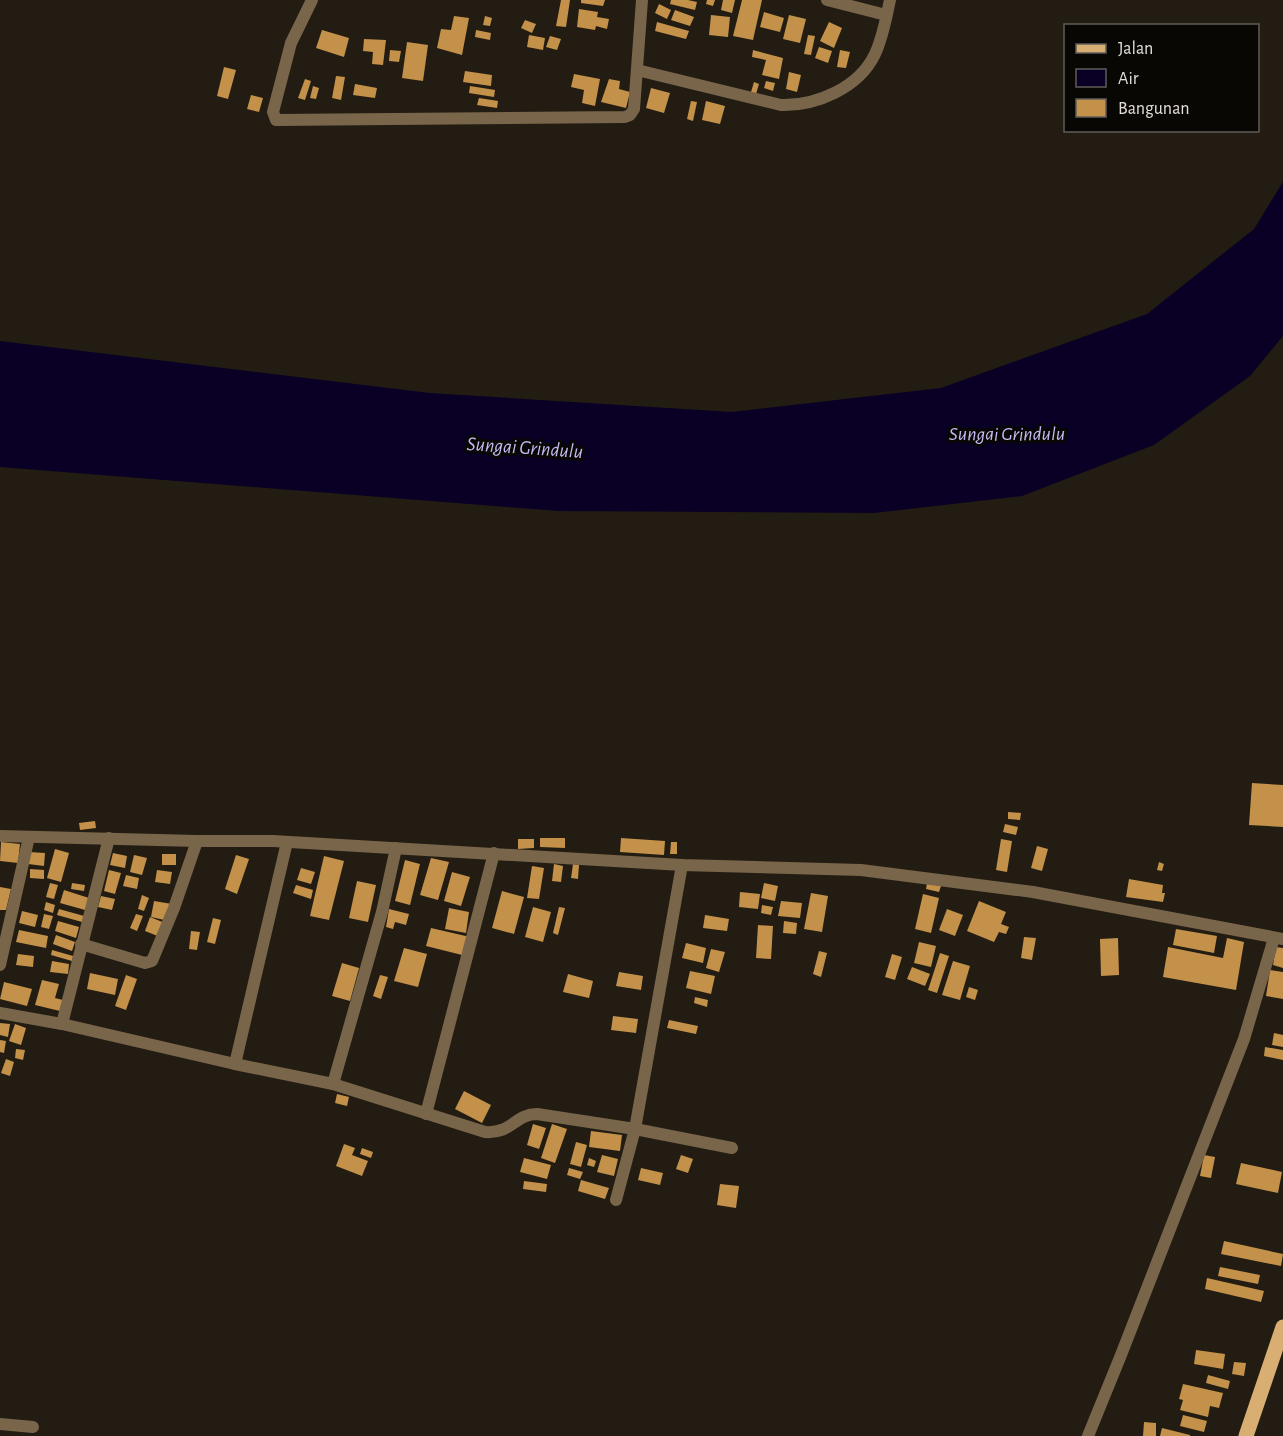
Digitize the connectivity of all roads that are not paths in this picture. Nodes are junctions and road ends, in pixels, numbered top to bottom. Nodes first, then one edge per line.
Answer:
1 (312, 0) edge
2 (642, 0) edge
3 (827, 0) edge
4 (890, 0) edge
5 (886, 15) junction
6 (637, 70) junction
7 (0, 836) edge
8 (29, 837) junction
9 (109, 838) junction
10 (197, 841) junction
11 (287, 842) junction
12 (396, 848) junction
13 (494, 853) junction
14 (682, 865) junction
15 (1279, 938) edge
16 (81, 944) junction
17 (0, 965) edge
18 (0, 1013) edge
19 (62, 1024) junction
20 (235, 1064) junction
21 (333, 1084) junction
22 (426, 1114) junction
23 (635, 1129) junction
24 (732, 1149) dead end
25 (616, 1200) dead end
26 (1283, 1327) edge
27 (0, 1424) edge
28 (33, 1427) dead end
29 (1088, 1436) edge
30 (1246, 1436) edge

1 - 6 street
2 - 6 street
3 - 5 street
4 - 5 street
5 - 6 street
7 - 8 street
8 - 9 street
8 - 17 street
9 - 10 street
9 - 16 street
10 - 11 street
10 - 16 street
11 - 12 street
11 - 20 street
12 - 13 street
12 - 21 street
13 - 14 street
13 - 22 street
14 - 15 street
14 - 23 street
15 - 29 street
16 - 19 street
18 - 19 street
19 - 20 street
20 - 21 street
21 - 22 street
22 - 23 street
23 - 24 street
23 - 25 street
26 - 30 main road
27 - 28 street

